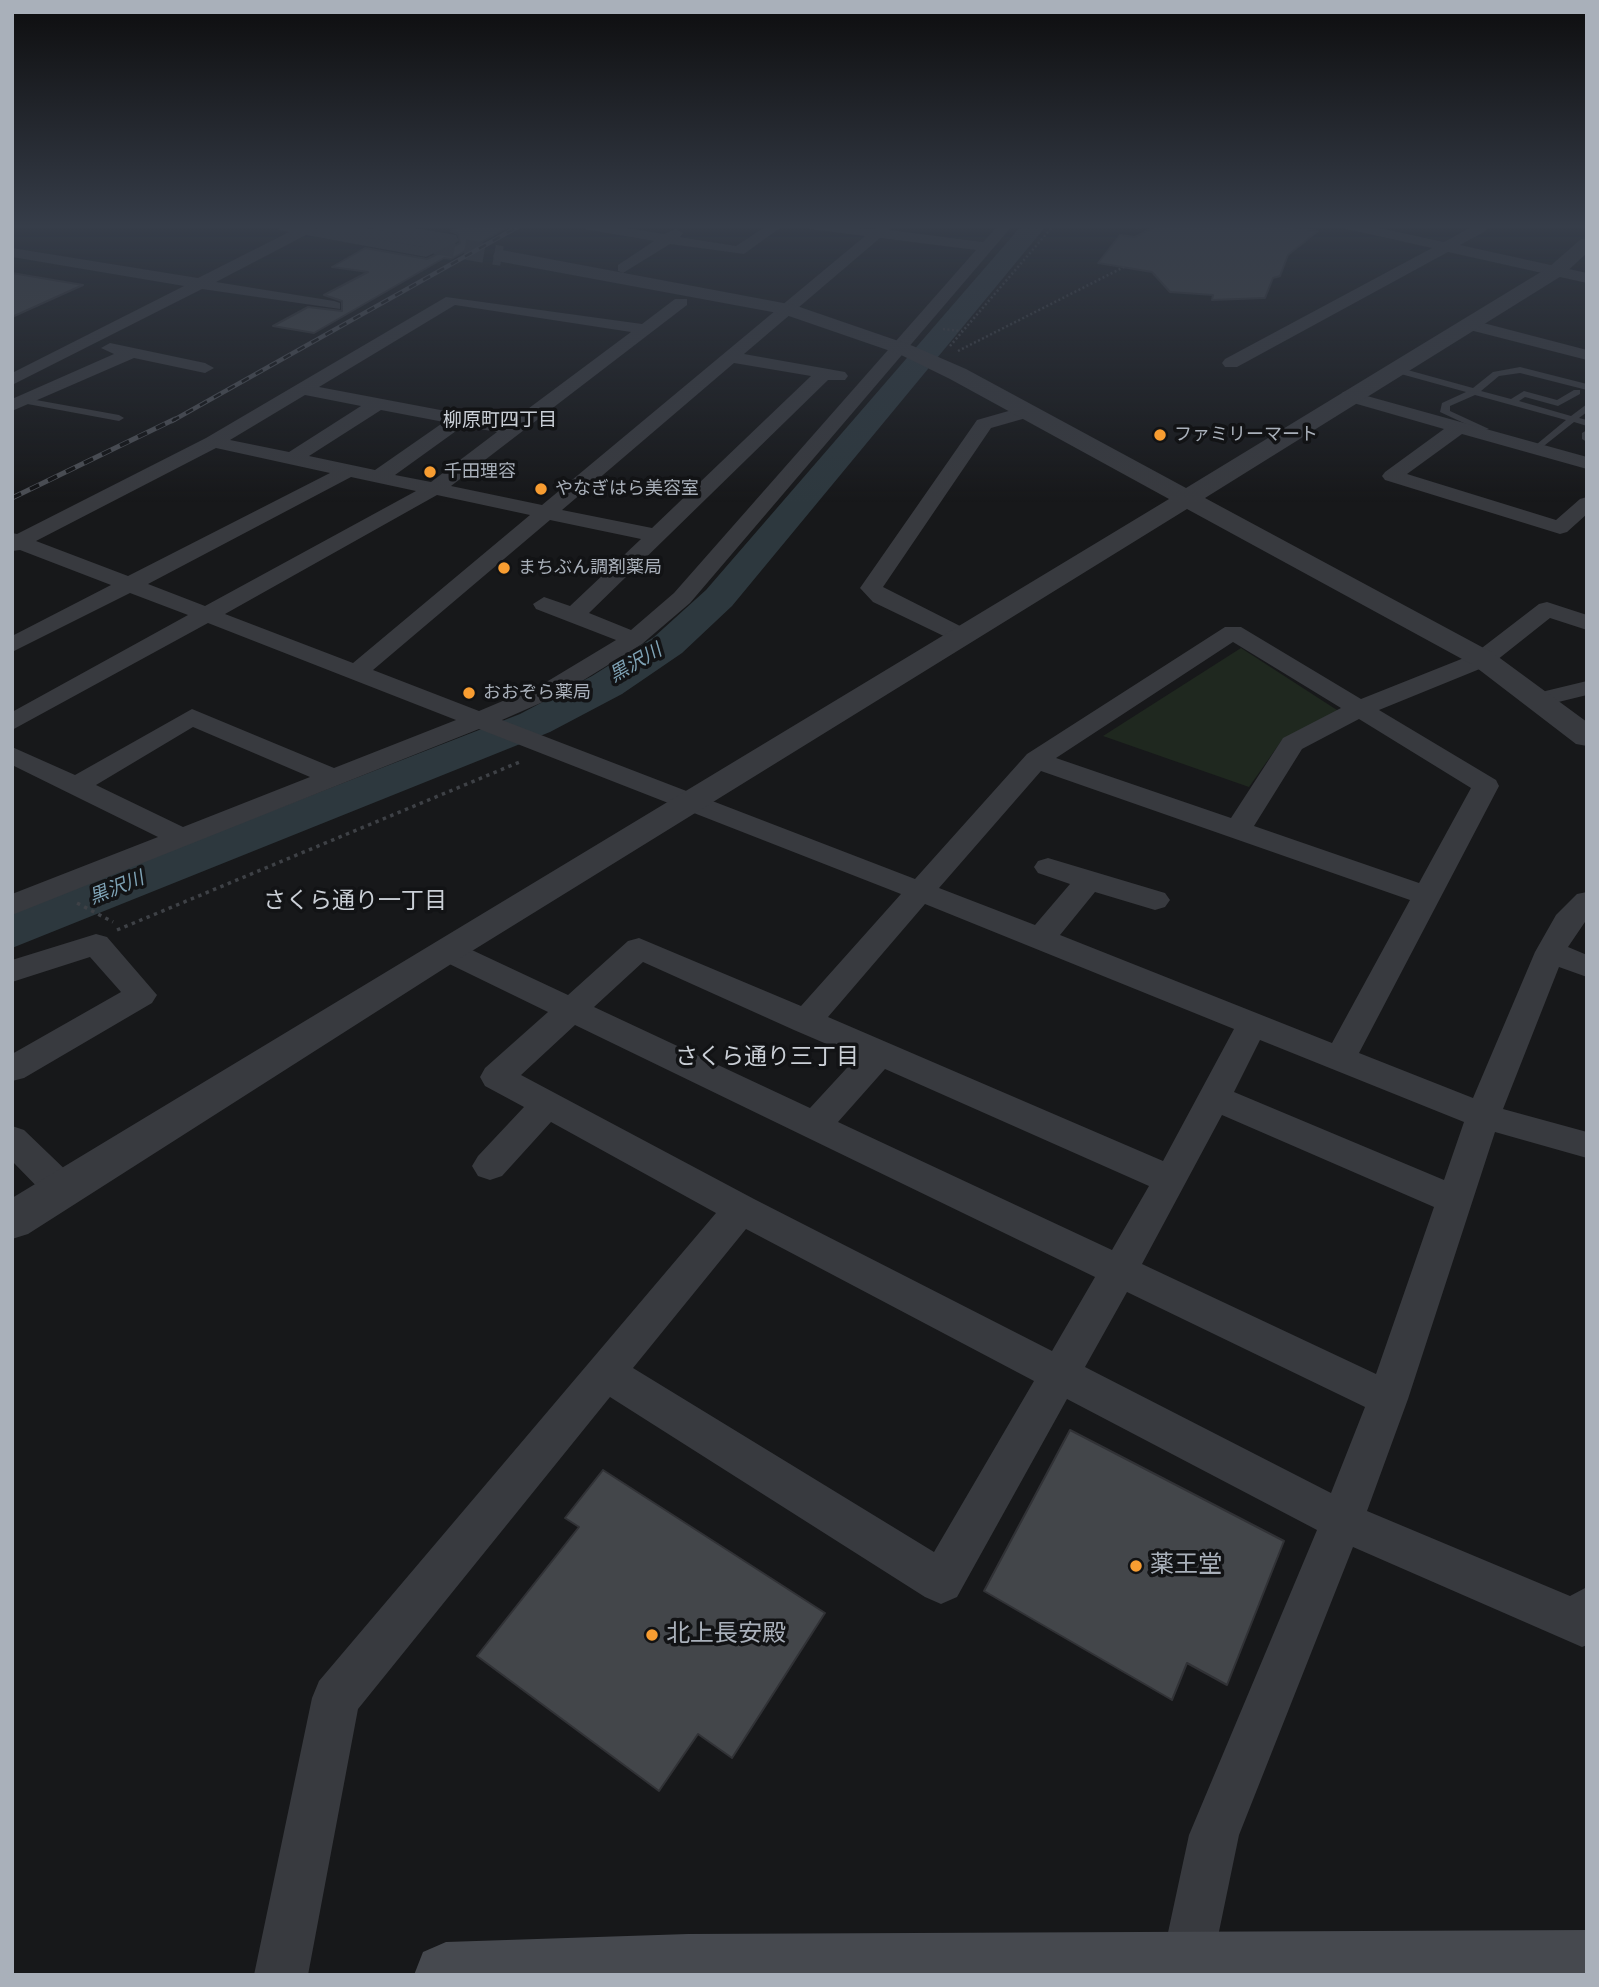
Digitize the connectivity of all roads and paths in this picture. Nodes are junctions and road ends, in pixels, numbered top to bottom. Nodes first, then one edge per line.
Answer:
1 (132, 318) edge
2 (422, 318) edge
3 (569, 318) edge
4 (659, 318) edge
5 (777, 318) edge
6 (813, 318) edge
7 (928, 318) edge
8 (975, 318) edge
9 (1024, 318) edge
10 (1315, 318) edge
11 (1478, 318) edge
12 (1468, 324) junction
13 (644, 329) junction
14 (83, 342) junction
15 (903, 348) junction
16 (131, 353) junction
17 (1587, 355) edge
18 (729, 358) junction
19 (937, 362) junction
20 (1231, 363) dead end
21 (205, 368) dead end
22 (1394, 369) junction
23 (1499, 373) junction
24 (824, 374) junction
25 (12, 380) edge
26 (871, 382) junction
27 (1587, 387) edge
28 (302, 390) junction
29 (1474, 392) junction
30 (1582, 393) edge
31 (1349, 396) junction
32 (1511, 402) junction
33 (19, 404) edge
34 (377, 404) junction
35 (1587, 407) edge
36 (1026, 412) junction
37 (119, 418) dead end
38 (460, 419) junction
39 (1572, 419) junction
40 (1587, 423) edge
41 (1459, 427) junction
42 (510, 429) junction
43 (1587, 433) edge
44 (1587, 439) edge
45 (213, 442) junction
46 (1540, 446) junction
47 (293, 458) junction
48 (1587, 461) edge
49 (348, 471) junction
50 (379, 477) junction
51 (434, 489) junction
52 (1184, 499) junction
53 (1587, 503) edge
54 (544, 512) junction
55 (653, 535) junction
56 (14, 541) edge
57 (129, 584) junction
58 (544, 604) dead end
59 (210, 615) junction
60 (573, 616) junction
61 (1587, 623) edge
62 (960, 635) junction
63 (634, 639) junction
64 (12, 645) edge
65 (1483, 659) junction
66 (358, 671) junction
67 (1587, 688) edge
68 (1538, 700) junction
69 (1359, 709) junction
70 (12, 722) edge
71 (485, 722) junction
72 (1587, 737) edge
73 (543, 745) junction
74 (12, 755) edge
75 (1036, 760) junction
76 (334, 778) junction
77 (74, 787) junction
78 (691, 803) junction
79 (1238, 830) junction
80 (181, 837) junction
81 (1048, 867) dead end
82 (1089, 880) junction
83 (920, 891) junction
84 (1427, 896) junction
85 (1155, 900) dead end
86 (72, 901) dead end
87 (1587, 901) edge
88 (12, 905) edge
89 (100, 931) junction
90 (1040, 939) junction
91 (446, 950) junction
92 (1569, 960) edge
93 (12, 971) edge
94 (573, 1008) junction
95 (805, 1022) junction
96 (1253, 1023) junction
97 (879, 1054) junction
98 (1340, 1058) junction
99 (12, 1069) edge
100 (1214, 1098) junction
101 (547, 1104) junction
102 (1483, 1116) junction
103 (815, 1125) junction
104 (12, 1139) edge
105 (1587, 1145) edge
106 (490, 1166) dead end
107 (1171, 1180) junction
108 (62, 1189) junction
109 (1455, 1200) junction
110 (741, 1209) junction
111 (12, 1221) edge
112 (1117, 1270) junction
113 (607, 1373) junction
114 (1060, 1375) junction
115 (1388, 1399) junction
116 (1342, 1521) junction
117 (1587, 1609) edge
118 (1587, 1962) edge
119 (1188, 1965) junction
120 (688, 1970) edge
121 (281, 1975) edge
122 (446, 1975) edge

1 - 14 street
2 - 28 street
3 - 13 street
4 - 13 street
5 - 18 street
6 - 15 street
7 - 15 street
8 - 19 path
9 - 19 path
10 - 20 street
11 - 12 street
12 - 17 street
12 - 22 street
13 - 42 street
14 - 16 street
14 - 25 street
15 - 19 street
15 - 26 street
16 - 21 street
16 - 33 street
18 - 24 street
18 - 54 street
19 - 36 street
22 - 29 lane
22 - 31 street
23 - 27 lane
23 - 29 lane
23 - 30 lane
24 - 26 street
24 - 55 street
26 - 63 street
28 - 34 street
28 - 45 street
29 - 32 lane
29 - 46 lane
30 - 32 lane
31 - 41 street
31 - 52 street
32 - 39 lane
33 - 37 lane
34 - 38 street
34 - 47 street
35 - 39 lane
36 - 52 street
36 - 62 street
38 - 42 street
38 - 50 street
39 - 40 lane
39 - 46 lane
41 - 48 street
41 - 53 street
42 - 51 street
43 - 44 lane
45 - 47 street
45 - 56 street
46 - 48 lane
47 - 49 street
49 - 50 street
49 - 57 street
50 - 51 street
51 - 54 street
51 - 59 street
52 - 62 street
52 - 65 street
54 - 55 street
54 - 66 street
55 - 60 street
56 - 57 street
57 - 59 street
57 - 64 street
58 - 60 street
59 - 66 street
59 - 70 street
60 - 63 street
61 - 65 street
62 - 78 street
63 - 71 street
65 - 68 street
65 - 69 street
66 - 71 street
67 - 68 street
68 - 72 street
69 - 75 street
69 - 79 street
69 - 84 street
71 - 73 street
71 - 76 street
73 - 78 street
73 - 89 path
74 - 77 street
75 - 79 street
75 - 83 street
76 - 77 street
76 - 80 street
77 - 80 street
78 - 83 street
78 - 91 street
79 - 84 street
80 - 88 street
81 - 82 street
82 - 85 street
82 - 90 street
83 - 90 street
83 - 95 street
84 - 98 street
86 - 89 path
87 - 92 street
89 - 93 street
89 - 99 street
90 - 96 street
91 - 94 street
91 - 108 street
92 - 102 street
94 - 95 street
94 - 101 street
94 - 103 street
95 - 97 street
96 - 98 street
96 - 100 street
97 - 103 street
97 - 107 street
98 - 102 street
100 - 107 street
100 - 109 street
101 - 106 street
101 - 110 street
102 - 105 street
102 - 109 street
103 - 112 street
104 - 108 street
107 - 112 street
108 - 111 street
109 - 115 street
110 - 113 street
110 - 114 street
112 - 114 street
112 - 115 street
113 - 114 street
113 - 121 street
114 - 116 street
115 - 116 street
116 - 117 street
116 - 119 street
118 - 119 main road
119 - 120 main road
120 - 122 main road

